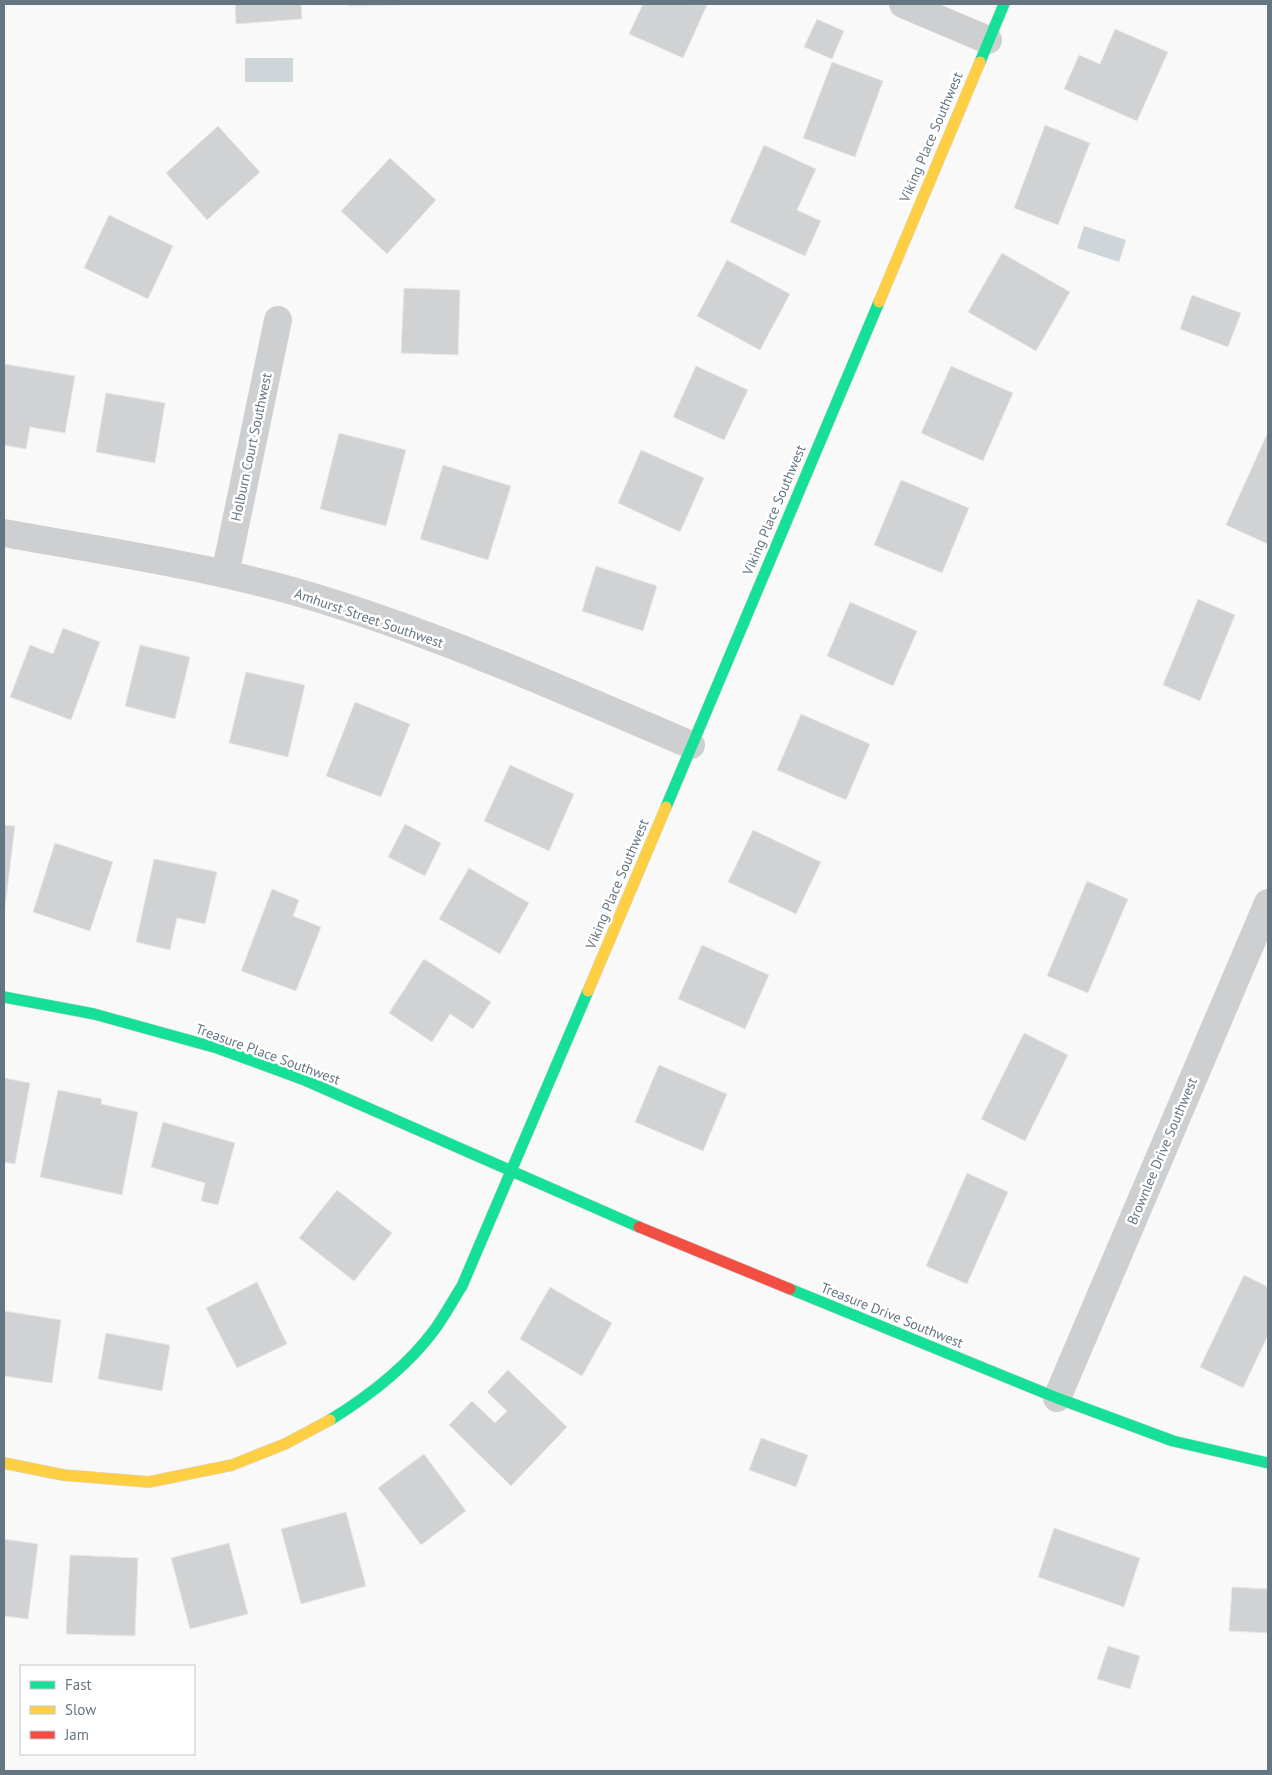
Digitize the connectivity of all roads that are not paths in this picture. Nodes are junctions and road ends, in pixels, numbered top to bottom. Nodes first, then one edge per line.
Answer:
1 (903, 4) edge
2 (1004, 4) edge
3 (988, 40) junction
4 (278, 320) dead end
5 (4, 533) edge
6 (225, 574) junction
7 (691, 745) junction
8 (1268, 903) edge
9 (4, 997) edge
10 (512, 1172) junction
11 (1056, 1398) junction
12 (1268, 1463) edge
13 (4, 1464) edge

1 - 3 street
2 - 3 street, Viking Place Southwest
3 - 7 street, Viking Place Southwest
4 - 6 street, Holburn Court Southwest
5 - 6 street, Amhurst Street Southwest
6 - 7 street, Amhurst Street Southwest
7 - 10 street, Viking Place Southwest
8 - 11 street, Brownlee Drive Southwest
9 - 10 street, Treasure Place Southwest
10 - 11 street, Treasure Drive Southwest
10 - 13 street, Viking Place Southwest
11 - 12 street, Treasure Drive Southwest

